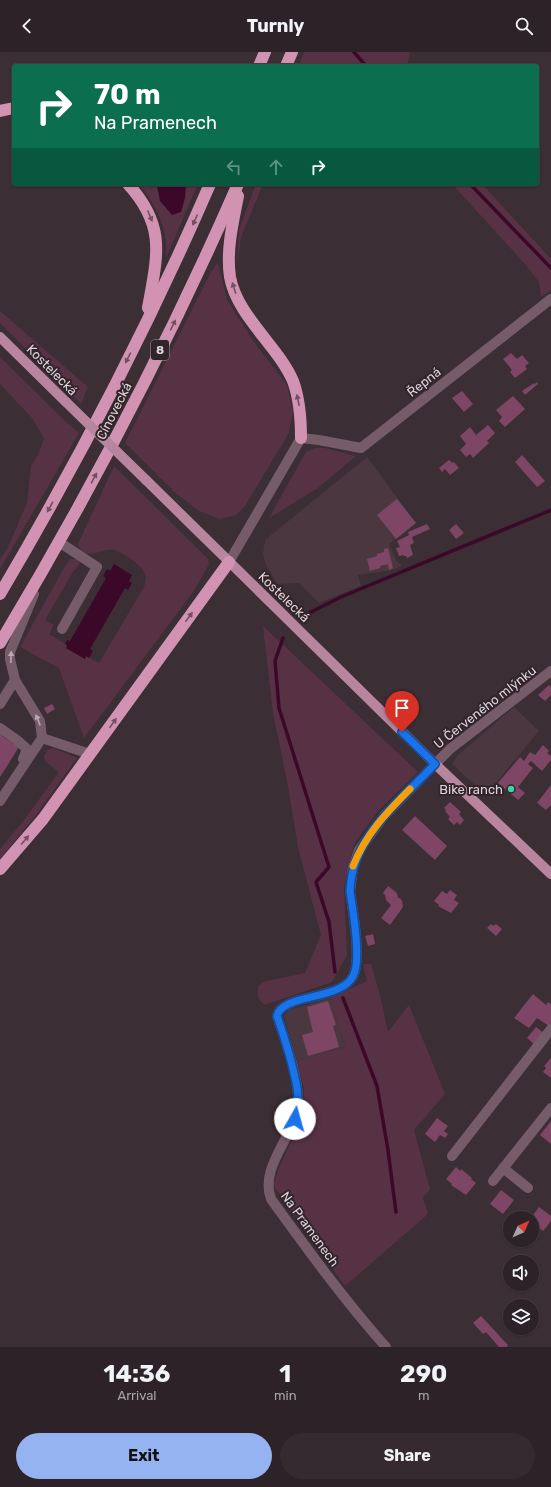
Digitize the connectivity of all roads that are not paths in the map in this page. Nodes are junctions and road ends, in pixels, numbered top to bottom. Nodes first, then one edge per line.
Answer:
1 (265, 52) edge
2 (292, 52) edge
3 (261, 64) edge
4 (287, 64) edge
5 (12, 108) edge
6 (0, 111) edge
7 (130, 186) edge
8 (209, 186) edge
9 (238, 186) edge
10 (239, 186) edge
11 (551, 299) edge
12 (146, 323) junction
13 (0, 337) edge
14 (301, 438) junction
15 (59, 542) junction
16 (229, 562) junction
17 (44, 568) junction
18 (0, 594) edge
19 (62, 629) dead end
20 (0, 643) edge
21 (551, 671) edge
22 (16, 680) junction
23 (0, 704) edge
24 (0, 728) edge
25 (42, 738) junction
26 (90, 754) junction
27 (435, 764) junction
28 (2, 798) edge
29 (0, 869) edge
30 (551, 874) edge
31 (551, 1029) edge
32 (551, 1108) edge
33 (452, 1156) dead end
34 (503, 1168) junction
35 (492, 1181) dead end
36 (528, 1188) dead end
37 (386, 1347) edge

1 - 3 highway
2 - 4 highway
5 - 6 highway
7 -> 12 highway
8 -> 12 highway, Cínovecká / 8
15 -> 9 highway, Cínovecká / 8
14 -> 10 highway
11 - 14 street, Řepná
12 -> 18 highway, Cínovecká / 8
13 - 16 main road, Kostelecká, bridge
14 - 16 street
15 - 17 highway, Cínovecká / 8
15 - 19 street
26 -> 16 highway
16 - 27 main road, Kostelecká
17 - 20 highway, Cínovecká / 8
22 -> 17 street
21 - 27 street, U Červeného mlýnku
22 - 23 street
25 -> 22 street
24 - 28 street
25 - 26 street
25 - 28 street
29 -> 26 highway
27 - 30 main road, Kostelecká
27 - 37 street, Na Pramenech
31 - 33 street
32 - 34 street
34 - 35 street
34 - 36 street

